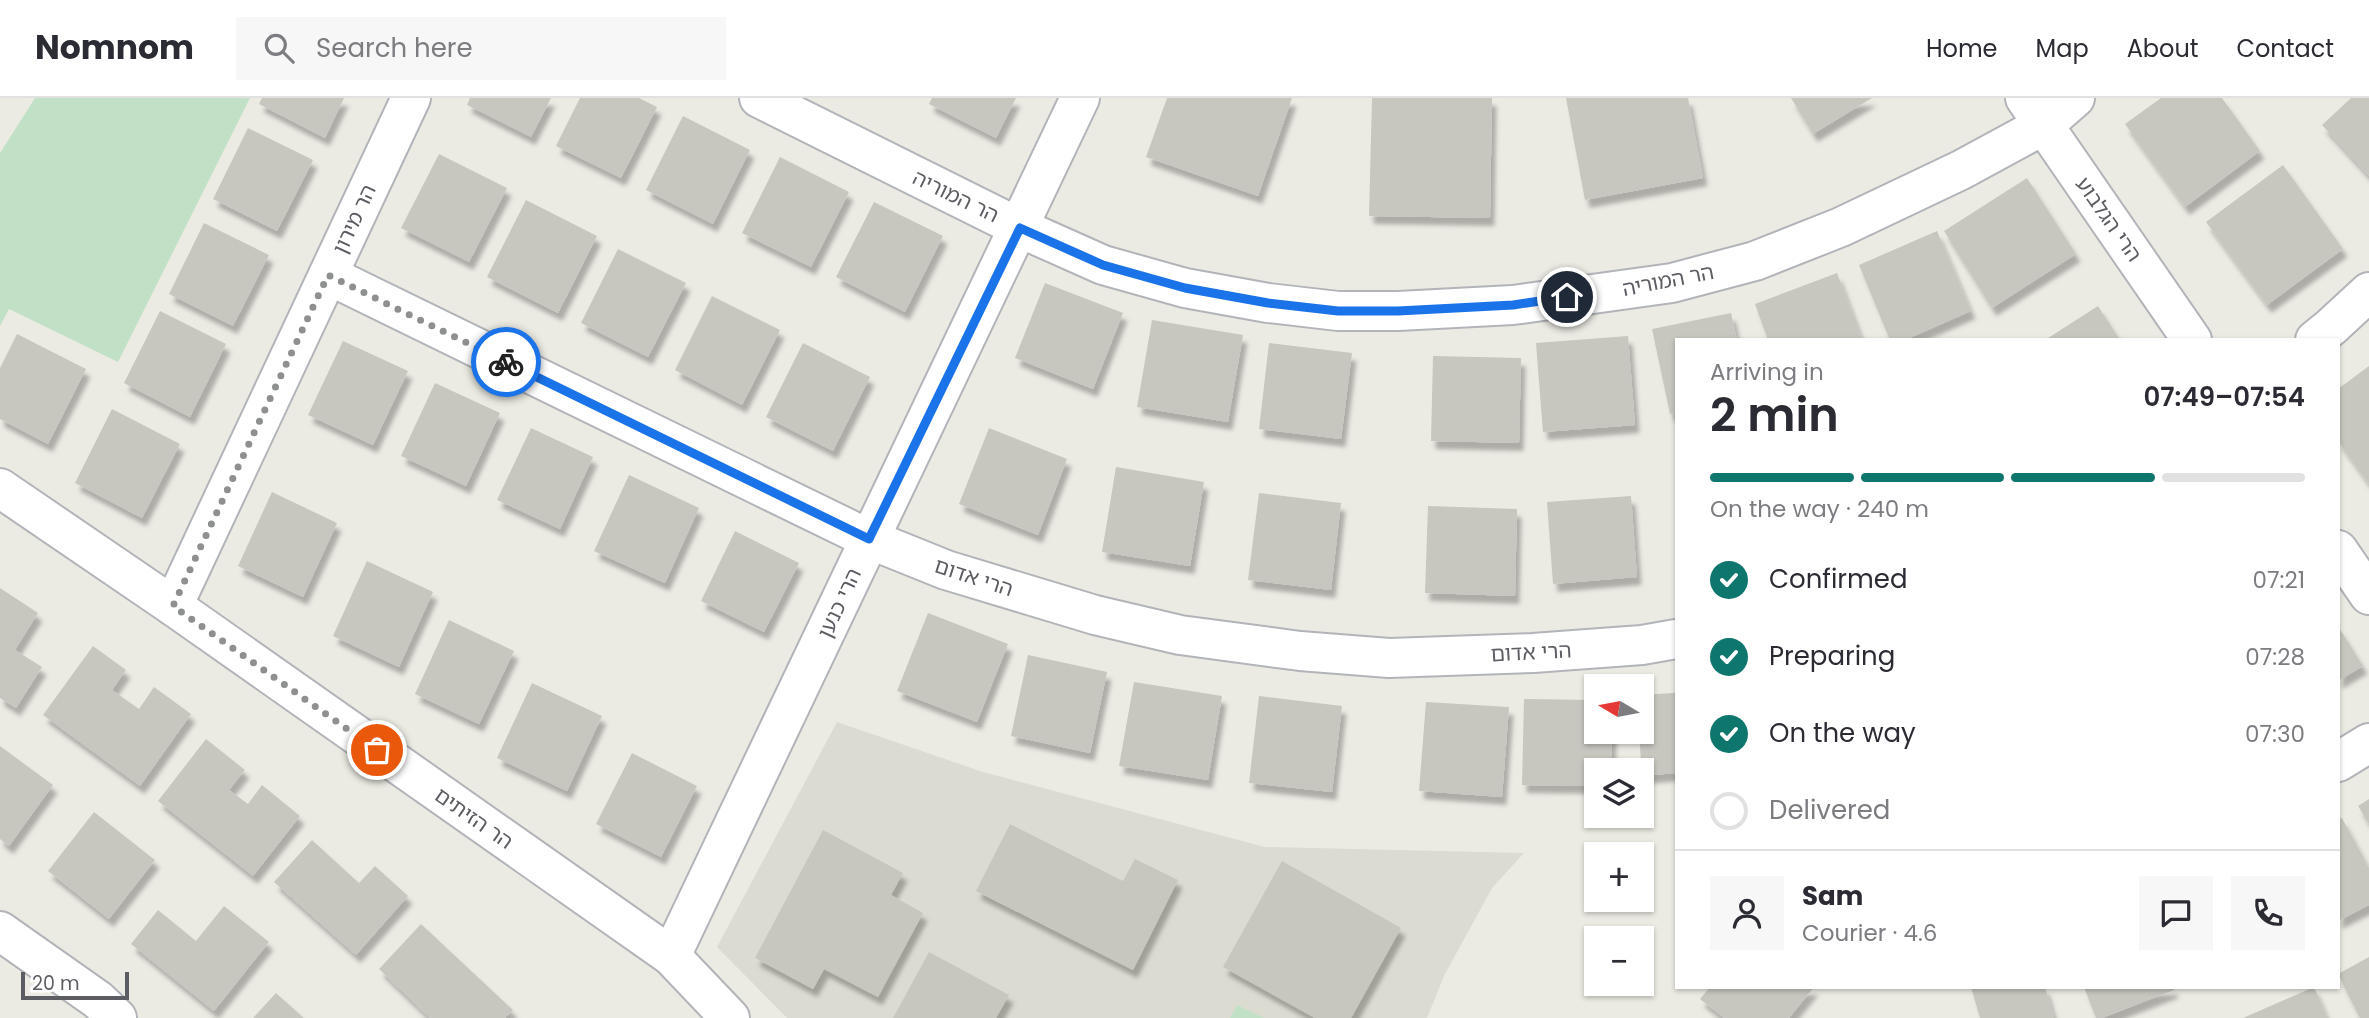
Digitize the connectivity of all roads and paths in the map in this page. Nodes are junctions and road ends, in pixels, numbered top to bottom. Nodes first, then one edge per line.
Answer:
1 (411, 98) edge
2 (759, 98) edge
3 (1080, 98) edge
4 (2075, 98) edge
5 (2035, 112) edge
6 (1020, 228) junction
7 (328, 275) junction
8 (2369, 292) edge
9 (2191, 338) edge
10 (2317, 338) edge
11 (0, 488) edge
12 (869, 539) junction
13 (2340, 553) edge
14 (2369, 595) edge
15 (173, 606) junction
16 (1675, 639) edge
17 (2369, 743) edge
18 (2340, 761) edge
19 (0, 931) edge
20 (671, 956) junction
21 (117, 1018) edge
22 (730, 1018) edge

1 - 7 street, הר מירון
2 - 6 street, הר המוריה
3 - 6 street, הרי כנען
4 - 5 street, הר המוריה
5 - 6 street, הר המוריה
5 - 9 street, הרי הגלבוע
6 - 12 street, הרי כנען
7 - 12 street, הרי אדום
7 - 15 street, הר מירון
8 - 10 street
11 - 15 street, הר הזיתים
12 - 16 street, הרי אדום
12 - 20 street, הרי כנען
13 - 14 street
15 - 20 street, הר הזיתים
17 - 18 street
19 - 21 street
20 - 22 street, הר הזיתים

